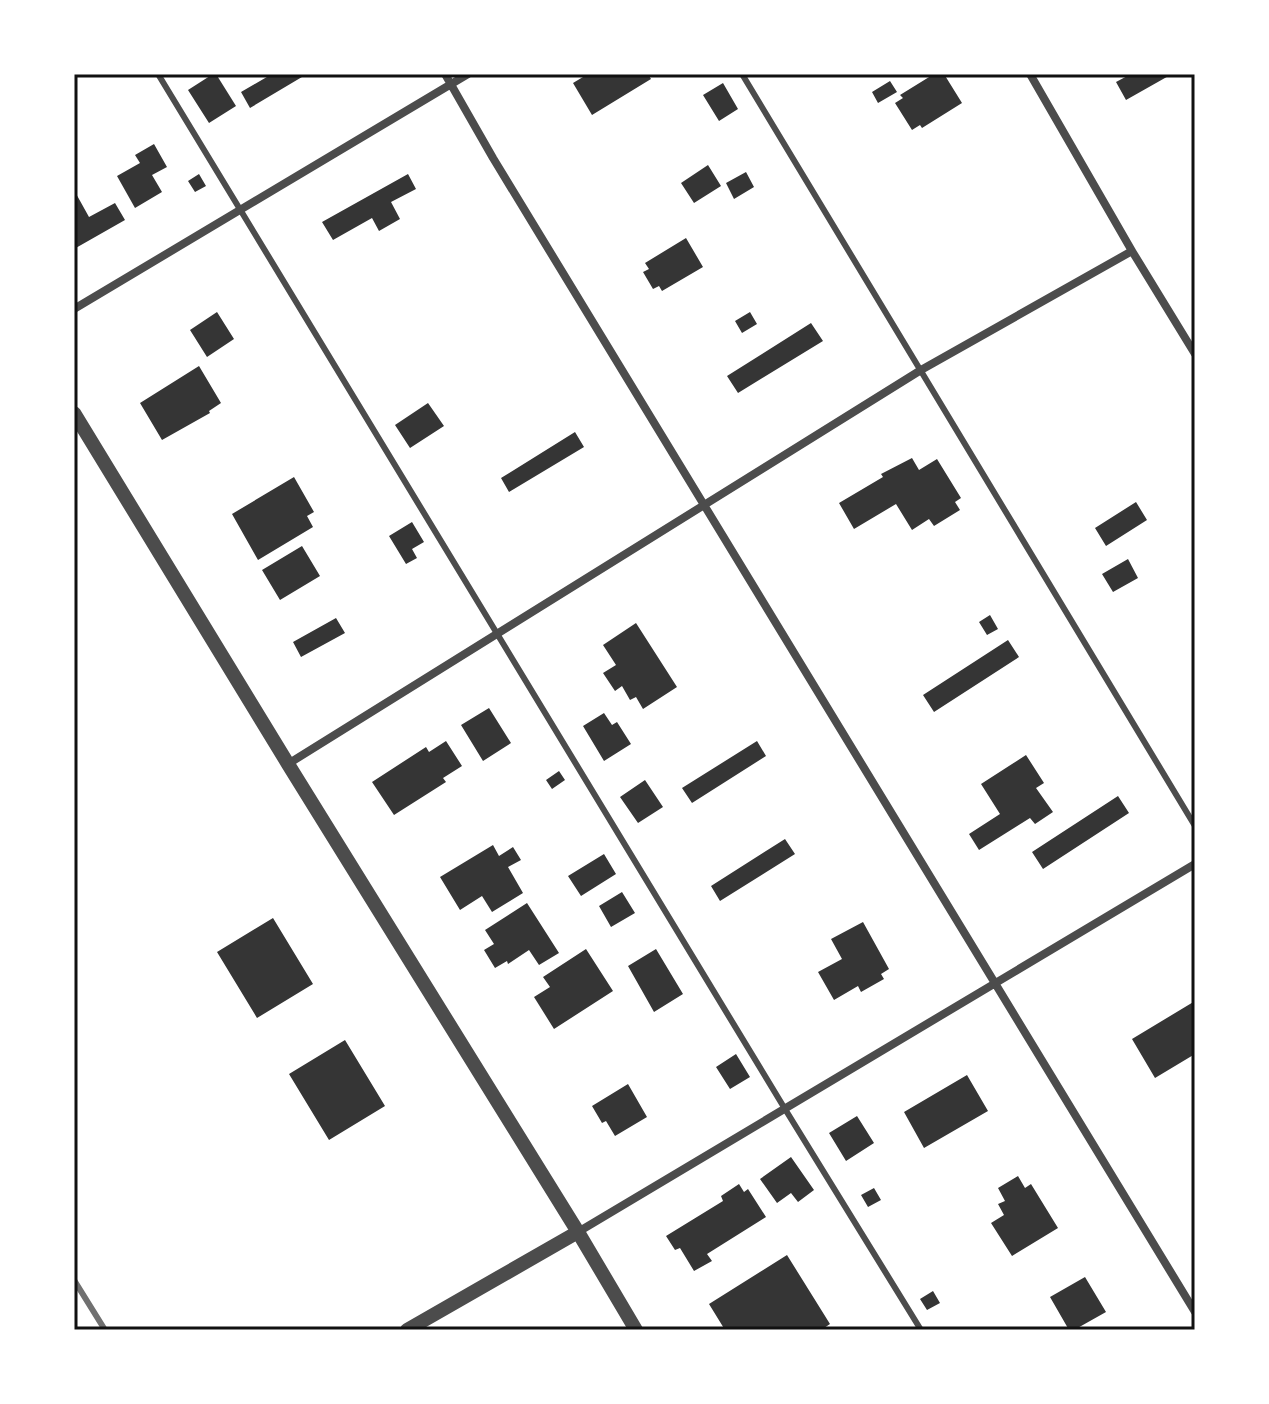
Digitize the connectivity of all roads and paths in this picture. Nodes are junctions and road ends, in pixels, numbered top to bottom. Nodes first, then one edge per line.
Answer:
1 (158, 74) edge
2 (445, 74) edge
3 (468, 74) edge
4 (742, 74) edge
5 (1030, 74) edge
6 (451, 84) junction
7 (240, 209) junction
8 (1132, 251) junction
9 (74, 309) edge
10 (1195, 354) edge
11 (921, 370) junction
12 (74, 413) edge
13 (705, 506) junction
14 (497, 635) junction
15 (288, 764) junction
16 (1195, 826) edge
17 (1195, 864) edge
18 (996, 983) junction
19 (785, 1109) junction
20 (578, 1232) junction
21 (1195, 1312) edge
22 (407, 1330) edge
23 (636, 1330) edge
24 (921, 1330) edge

1 - 7 lane
2 - 6 street
3 - 6 street
4 - 11 lane
5 - 8 street
6 - 7 street
6 - 13 street
7 - 9 street
7 - 14 lane
8 - 10 street
8 - 11 street
11 - 13 street
11 - 16 lane
12 - 15 street
13 - 14 street
13 - 18 street
14 - 15 street
14 - 19 lane
15 - 20 street
17 - 18 street
18 - 19 street
18 - 21 street
19 - 20 street
19 - 24 lane
20 - 22 street
20 - 23 street

